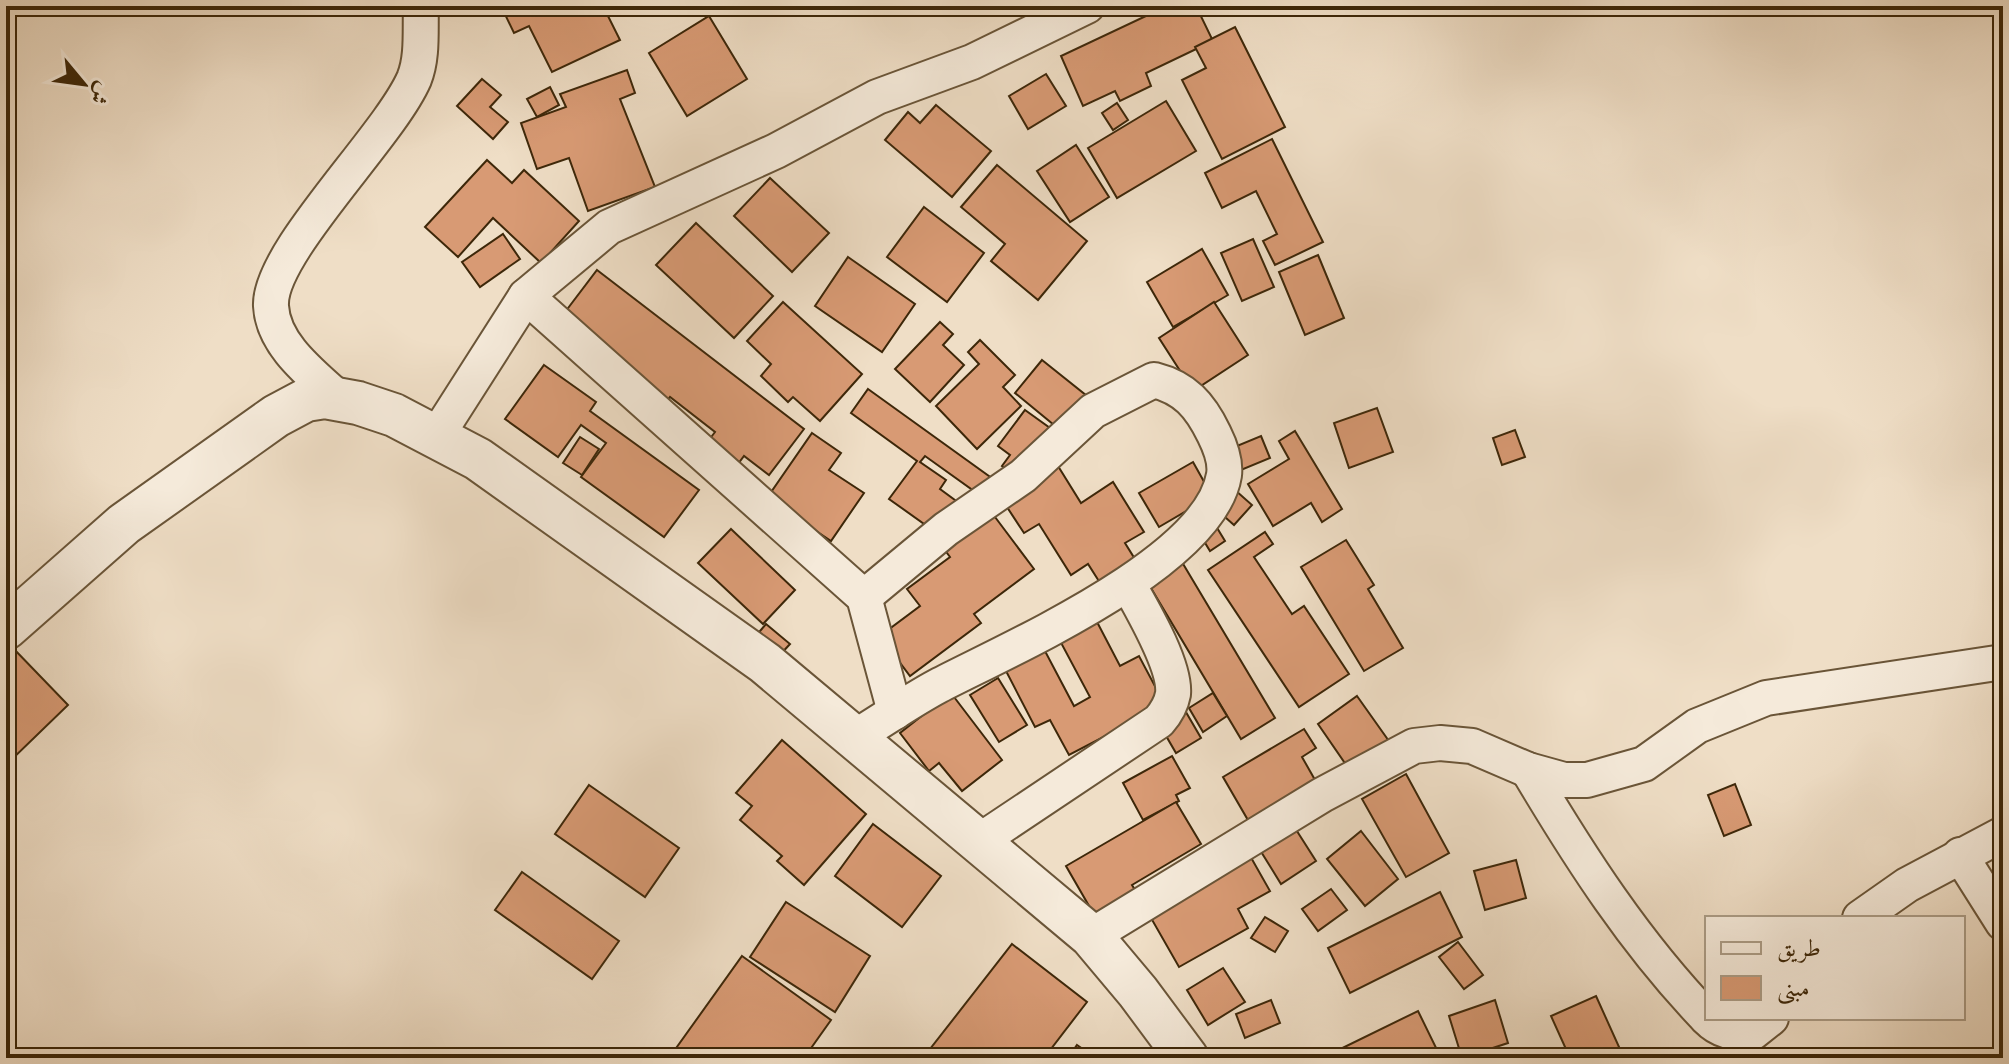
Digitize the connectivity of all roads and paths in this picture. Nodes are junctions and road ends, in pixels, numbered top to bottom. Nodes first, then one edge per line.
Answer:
1 (421, 6) edge
2 (1087, 6) edge
3 (526, 296) junction
4 (338, 398) junction
5 (436, 437) junction
6 (1128, 584) junction
7 (864, 597) junction
8 (6, 628) edge
9 (2003, 662) edge
10 (895, 712) junction
11 (855, 737) junction
12 (1528, 770) junction
13 (2003, 834) edge
14 (978, 842) junction
15 (1960, 855) junction
16 (1863, 916) edge
17 (2003, 923) edge
18 (1091, 936) junction
19 (1705, 1016) edge
20 (1709, 1020) edge
21 (1768, 1020) edge
22 (1187, 1058) edge

1 - 4 street
2 - 3 street
3 - 5 street
3 - 7 street
4 - 5 street
4 - 8 street
5 - 11 street
6 - 7 street
6 - 10 street
6 - 14 street
7 - 10 street
9 - 12 street
10 - 11 street
11 - 14 street
12 - 18 street
12 - 19 street
13 - 15 street
14 - 18 street
15 - 16 street
15 - 17 street
18 - 22 street
20 - 21 street

